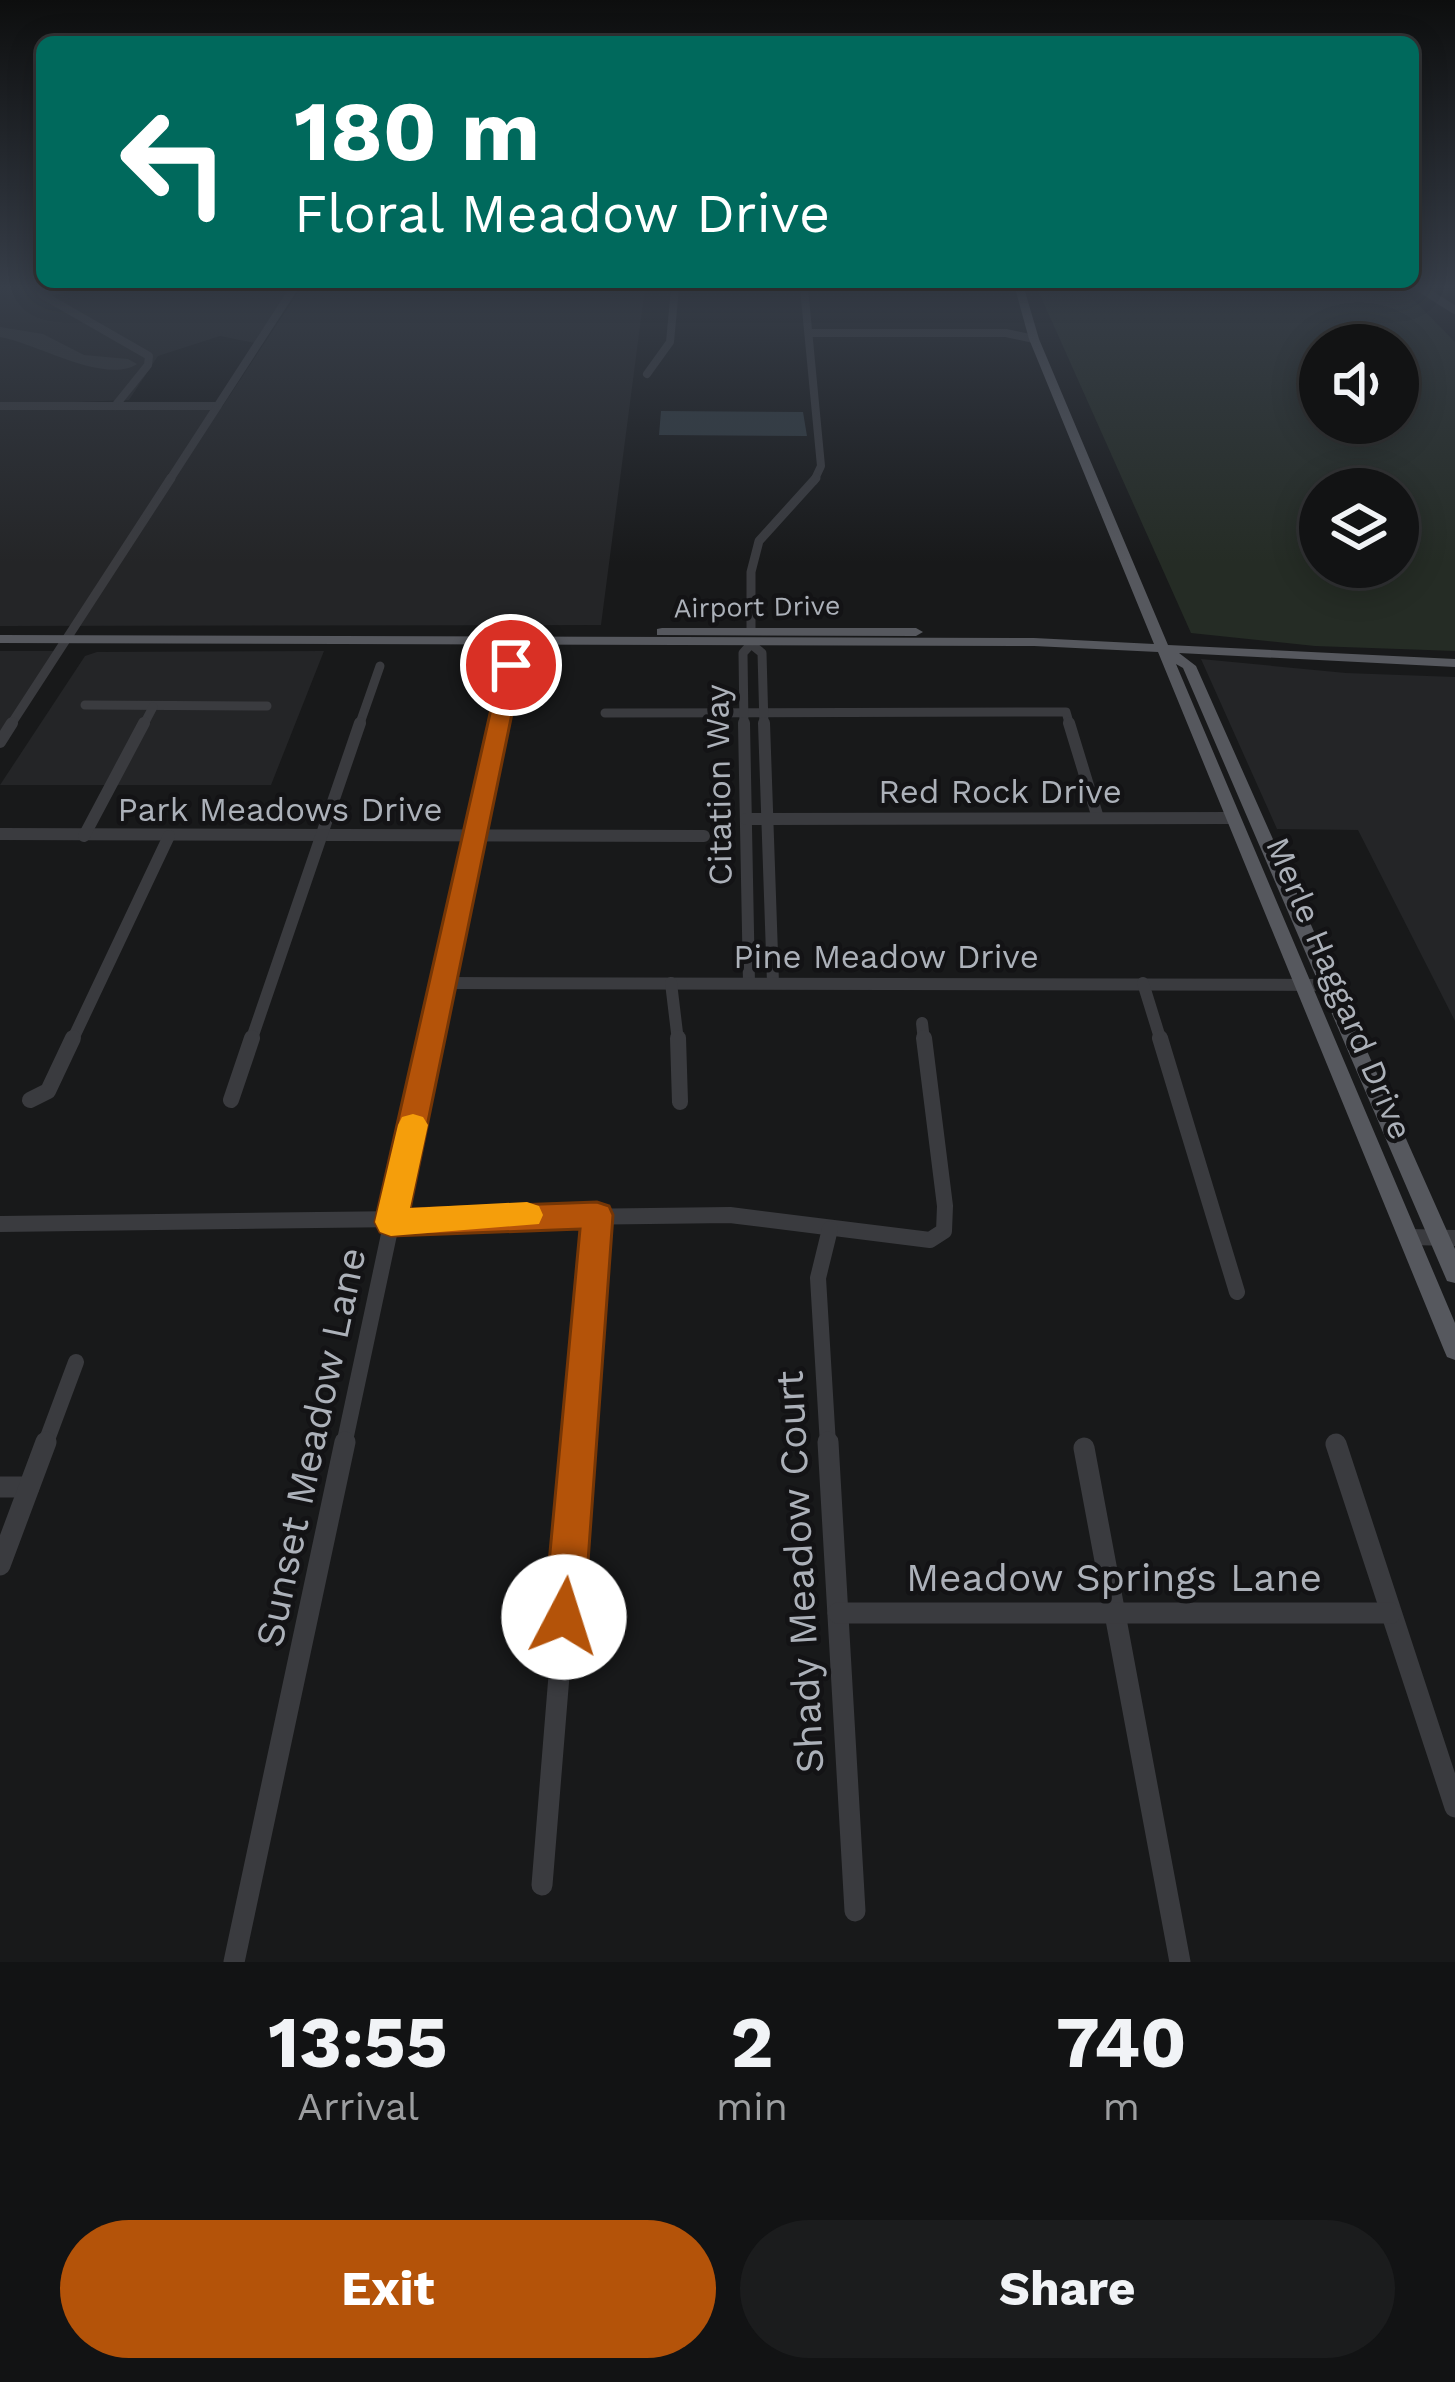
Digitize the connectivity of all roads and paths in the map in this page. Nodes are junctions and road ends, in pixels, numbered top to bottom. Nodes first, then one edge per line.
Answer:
1 (135, 380) edge
2 (235, 380) edge
3 (813, 380) edge
4 (1051, 380) edge
5 (0, 406) edge
6 (115, 406) junction
7 (218, 406) junction
8 (751, 637) junction
9 (71, 638) junction
10 (0, 639) edge
11 (480, 642) junction
12 (1034, 642) junction
13 (1165, 651) junction
14 (1455, 663) edge
15 (511, 665) dead end
16 (380, 666) dead end
17 (85, 705) dead end
18 (266, 706) dead end
19 (153, 707) junction
20 (605, 713) dead end
21 (744, 713) junction
22 (764, 713) junction
23 (0, 742) edge
24 (1098, 818) junction
25 (1233, 818) junction
26 (746, 819) junction
27 (767, 819) junction
28 (0, 834) edge
29 (85, 836) junction
30 (169, 836) junction
31 (322, 836) junction
32 (704, 836) dead end
33 (474, 837) junction
34 (444, 983) junction
35 (671, 983) junction
36 (749, 983) junction
37 (773, 983) junction
38 (1143, 983) junction
39 (1304, 985) junction
40 (1328, 985) junction
41 (922, 1023) dead end
42 (30, 1100) dead end
43 (231, 1100) dead end
44 (680, 1102) dead end
45 (597, 1215) junction
46 (391, 1222) junction
47 (0, 1224) edge
48 (830, 1229) junction
49 (1408, 1238) junction
50 (1447, 1238) edge
51 (1455, 1274) edge
52 (1237, 1292) dead end
53 (1455, 1350) edge
54 (76, 1362) dead end
55 (1336, 1444) dead end
56 (1084, 1448) dead end
57 (0, 1487) edge
58 (29, 1487) junction
59 (0, 1565) edge
60 (838, 1613) junction
61 (1116, 1613) junction
62 (1390, 1613) junction
63 (1455, 1807) edge
64 (542, 1885) dead end
65 (855, 1911) dead end
66 (234, 1962) edge
67 (1180, 1962) edge

1 - 6 street
2 - 7 street
3 - 8 street, Citation Way
4 - 13 main road, Merle Haggard Drive
5 - 6 street
6 - 7 street
7 - 9 street
8 - 11 main road, Airport Drive
8 - 11 main road, Airport Drive
8 - 12 main road, Airport Drive
8 - 12 main road, Airport Drive
8 - 21 street, Citation Way
8 - 22 street, Citation Way
9 - 10 main road, Airport Drive
9 - 11 main road, Airport Drive
9 - 23 street
12 - 13 main road, Airport Drive
13 - 14 main road, Airport Drive
13 - 25 main road, Merle Haggard Drive
13 - 40 main road, Merle Haggard Drive
15 - 33 street, Sunset Meadow Lane
16 - 31 street
17 - 19 street
18 - 19 street
19 - 29 street
20 - 21 street
21 - 22 street
21 - 26 street, Citation Way
22 - 24 street
22 - 27 street, Citation Way
24 - 25 street, Red Rock Drive
24 - 27 street, Red Rock Drive
25 - 39 main road, Merle Haggard Drive
26 - 27 street, Red Rock Drive
26 - 36 street, Citation Way
27 - 37 street, Citation Way
28 - 29 street, Park Meadows Drive
29 - 30 street, Park Meadows Drive
30 - 31 street, Park Meadows Drive
30 - 42 street
31 - 33 street, Park Meadows Drive
31 - 43 street
32 - 33 street, Park Meadows Drive
33 - 34 street, Sunset Meadow Lane
34 - 35 street, Pine Meadow Drive
34 - 46 street, Sunset Meadow Lane
35 - 36 street, Pine Meadow Drive
35 - 44 street
36 - 37 street, Pine Meadow Drive
37 - 38 street, Pine Meadow Drive
38 - 39 street, Pine Meadow Drive
38 - 52 street
39 - 40 street, Pine Meadow Drive
39 - 49 main road, Merle Haggard Drive
40 - 50 main road, Merle Haggard Drive
41 - 48 street
45 - 46 street
45 - 48 street
45 - 64 street
46 - 47 street
46 - 66 street, Sunset Meadow Lane
48 - 60 street, Shady Meadow Court
49 - 50 street
49 - 53 main road, Merle Haggard Drive
50 - 51 main road, Merle Haggard Drive
54 - 58 street
55 - 62 street
56 - 61 street
57 - 58 street
58 - 59 street
60 - 61 street, Meadow Springs Lane
60 - 65 street, Shady Meadow Court
61 - 62 street, Meadow Springs Lane
61 - 67 street
62 - 63 street

